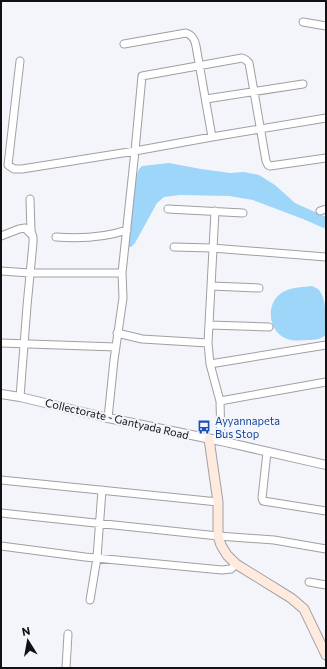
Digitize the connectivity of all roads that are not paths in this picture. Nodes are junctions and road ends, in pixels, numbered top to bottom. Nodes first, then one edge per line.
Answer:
1 (302, 22) dead end
2 (326, 26) edge
3 (124, 44) dead end
4 (20, 60) dead end
5 (200, 66) junction
6 (303, 84) dead end
7 (254, 92) junction
8 (206, 99) junction
9 (326, 118) edge
10 (261, 129) junction
11 (212, 137) junction
12 (135, 151) junction
13 (326, 158) edge
14 (30, 199) dead end
15 (168, 209) dead end
16 (215, 211) junction
17 (243, 213) dead end
18 (127, 230) junction
19 (32, 235) junction
20 (1, 236) edge
21 (56, 237) dead end
22 (174, 247) dead end
23 (212, 248) junction
24 (326, 257) edge
25 (1, 271) edge
26 (30, 273) junction
27 (122, 273) junction
28 (211, 286) junction
29 (258, 288) dead end
30 (210, 325) junction
31 (269, 327) dead end
32 (118, 333) junction
33 (1, 343) edge
34 (208, 343) junction
35 (24, 344) junction
36 (326, 345) edge
37 (116, 347) junction
38 (210, 364) junction
39 (326, 382) edge
40 (1, 394) edge
41 (20, 397) junction
42 (220, 401) junction
43 (108, 418) junction
44 (209, 439) junction
45 (221, 442) junction
46 (267, 452) junction
47 (326, 465) edge
48 (1, 480) edge
49 (102, 490) junction
50 (218, 502) junction
51 (326, 511) edge
52 (1, 514) edge
53 (99, 524) junction
54 (218, 536) junction
55 (1, 546) edge
56 (326, 549) edge
57 (97, 558) junction
58 (236, 564) junction
59 (309, 582) dead end
60 (326, 585) edge
61 (90, 600) dead end
62 (68, 634) dead end
63 (326, 655) edge
64 (66, 668) edge

1 - 2 street
3 - 5 street
4 - 12 street
5 - 7 street
5 - 8 street
5 - 12 street
6 - 7 street
7 - 8 street
7 - 10 street
8 - 11 street
9 - 10 street
10 - 11 street
10 - 13 street
11 - 12 street
12 - 18 street
14 - 19 street
15 - 16 street
16 - 17 street
16 - 23 street
18 - 21 street
18 - 27 street
19 - 20 street
19 - 26 street
22 - 23 street
23 - 24 street
23 - 28 street
25 - 26 street
26 - 27 street
26 - 35 street
27 - 32 street
28 - 29 street
28 - 30 street
30 - 31 street
30 - 34 street
32 - 34 street
32 - 37 street
33 - 35 street
34 - 38 street
35 - 37 street
35 - 41 street
36 - 38 street
37 - 43 street
38 - 42 street
39 - 42 street
40 - 41 street, Collectorate - Gantyada Road
41 - 43 street, Collectorate - Gantyada Road
42 - 45 street
43 - 44 street, Collectorate - Gantyada Road
44 - 45 street, Collectorate - Gantyada Road
44 - 50 main road
45 - 46 street, Collectorate - Gantyada Road
46 - 47 street, Collectorate - Gantyada Road
46 - 51 street
48 - 49 street
49 - 50 street
49 - 53 street
50 - 54 main road
52 - 53 street
53 - 54 street
53 - 57 street
54 - 56 street
54 - 58 main road
55 - 57 street
57 - 58 street
57 - 61 street
58 - 63 main road
59 - 60 street
62 - 64 street

